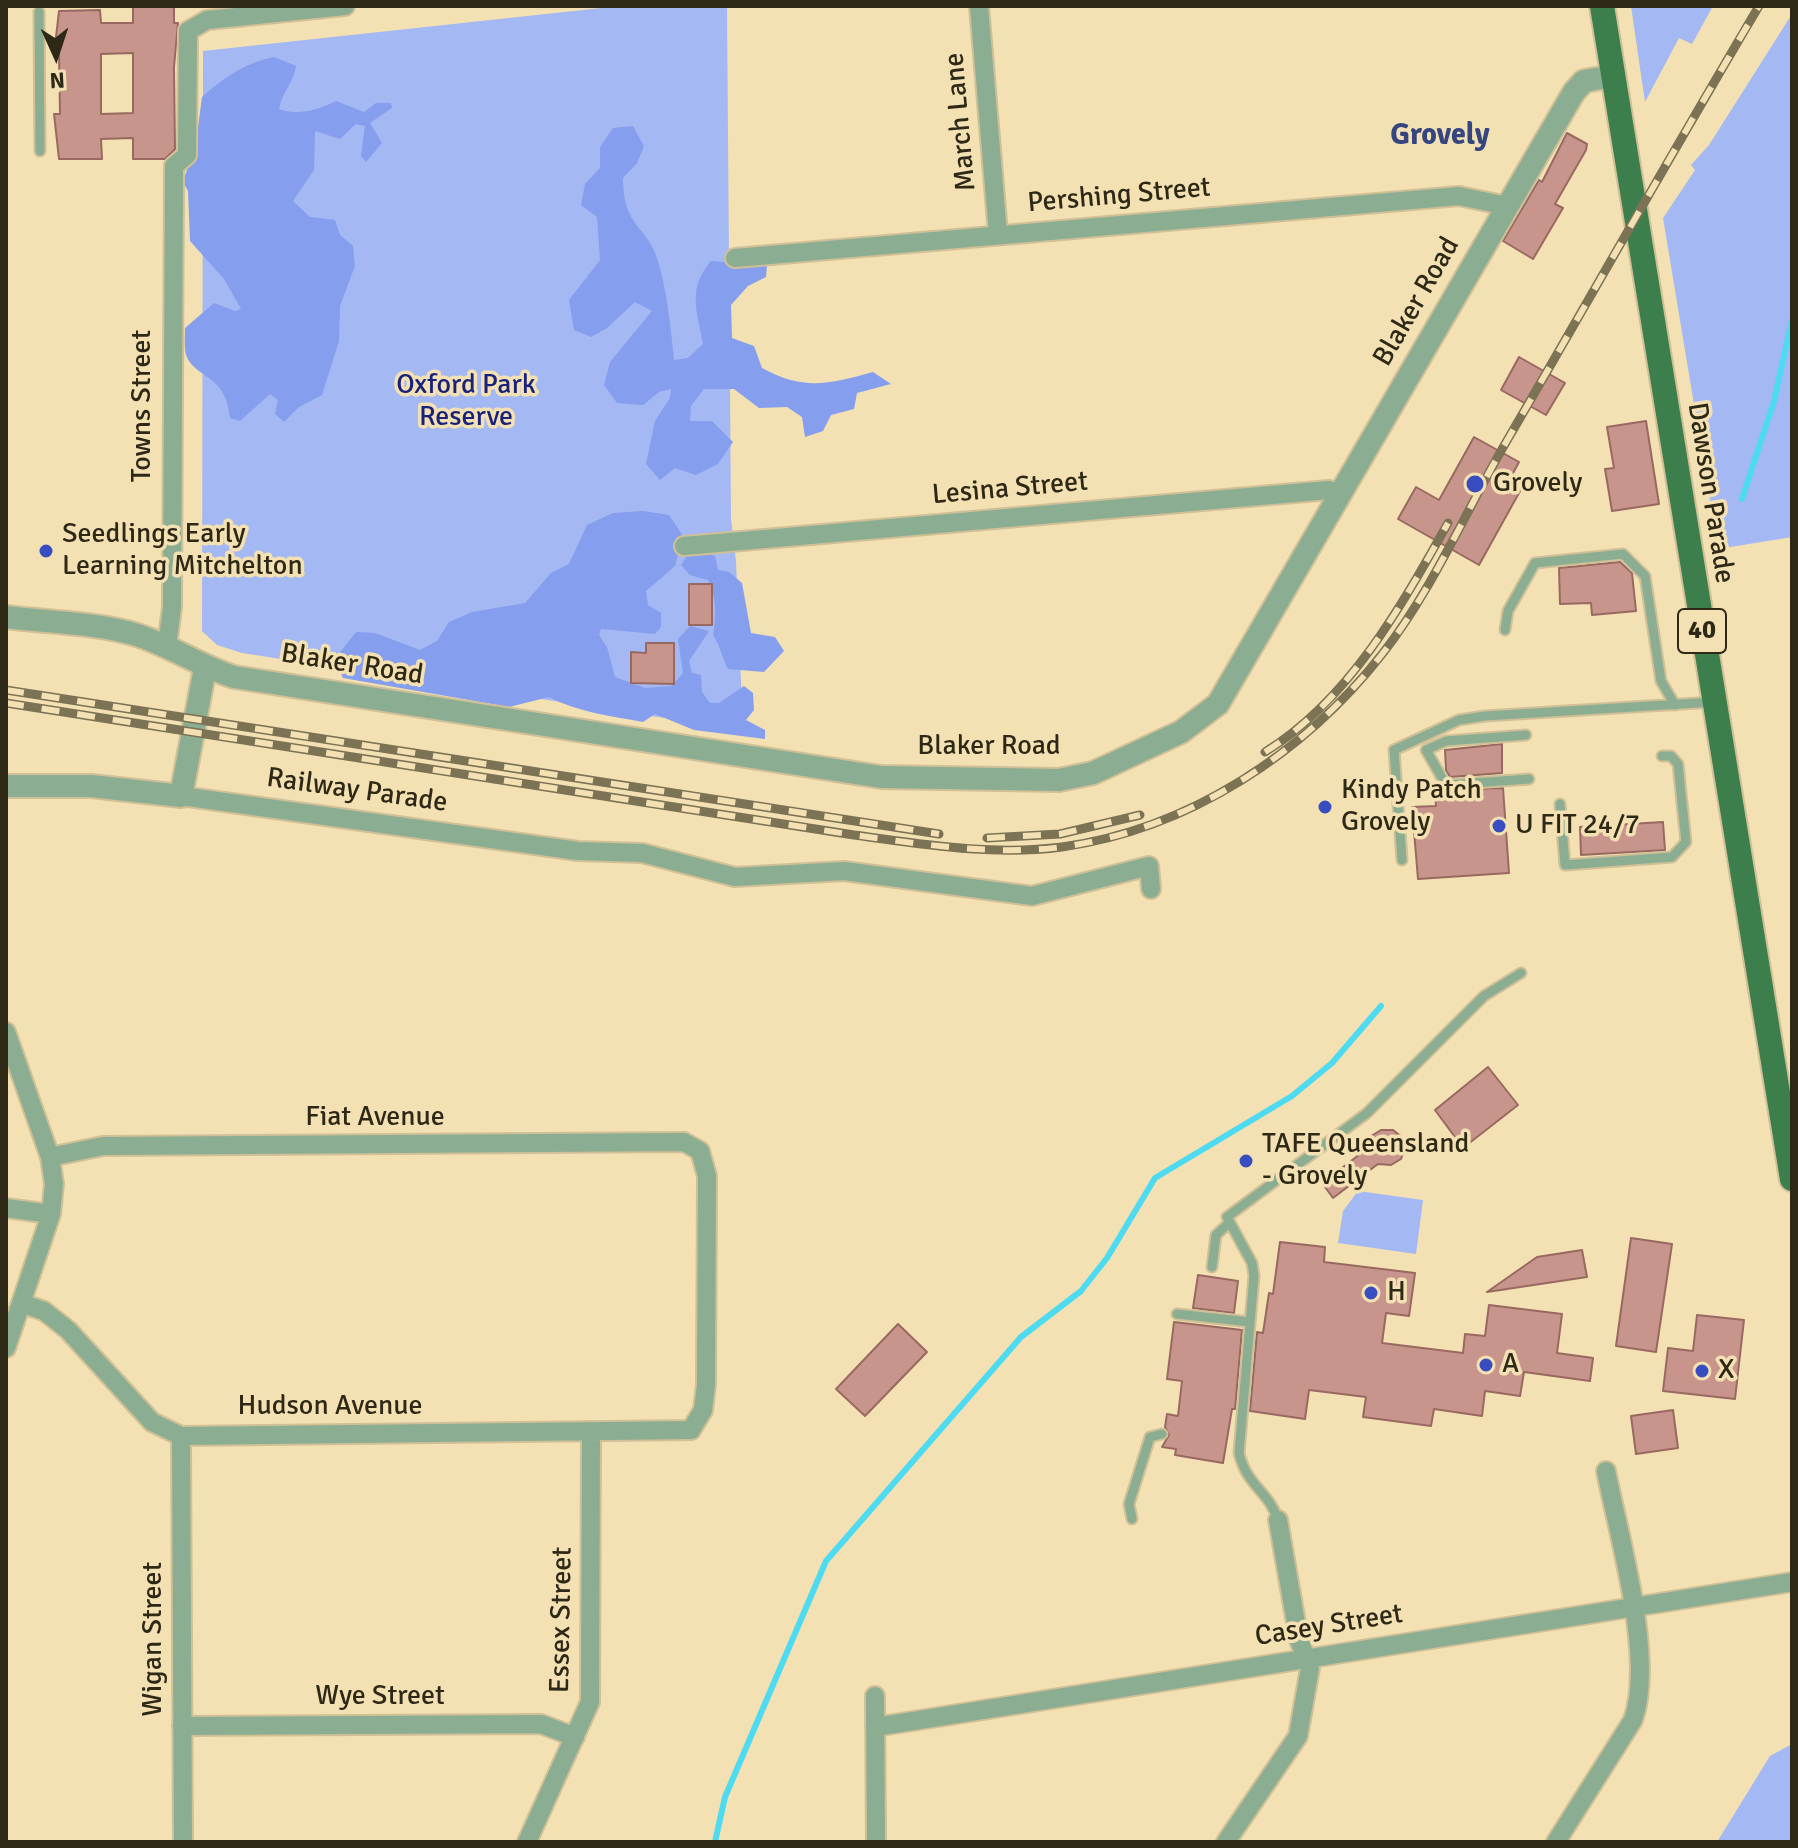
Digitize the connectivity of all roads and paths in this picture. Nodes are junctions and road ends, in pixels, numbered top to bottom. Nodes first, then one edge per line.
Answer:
1 (345, 6) edge
2 (979, 6) edge
3 (1602, 6) edge
4 (39, 12) dead end
5 (1614, 76) junction
6 (40, 151) dead end
7 (1507, 206) junction
8 (998, 234) junction
9 (735, 258) dead end
10 (1340, 495) junction
11 (684, 546) dead end
12 (6, 617) edge
13 (1505, 630) dead end
14 (167, 646) junction
15 (205, 668) junction
16 (1714, 702) junction
17 (1675, 705) junction
18 (1526, 735) dead end
19 (1662, 756) dead end
20 (1529, 779) dead end
21 (6, 786) edge
22 (181, 796) junction
23 (1560, 804) dead end
24 (1402, 860) dead end
25 (1151, 889) dead end
26 (1521, 973) dead end
27 (6, 1032) edge
28 (50, 1157) junction
29 (1792, 1179) edge
30 (6, 1208) edge
31 (51, 1214) junction
32 (1228, 1224) junction
33 (1212, 1267) dead end
34 (21, 1303) junction
35 (1177, 1314) dead end
36 (1250, 1322) junction
37 (6, 1348) edge
38 (691, 1430) joint
39 (591, 1434) junction
40 (1162, 1434) dead end
41 (181, 1436) junction
42 (1606, 1471) dead end
43 (1132, 1519) dead end
44 (1278, 1520) joint
45 (1792, 1582) edge
46 (1633, 1609) junction
47 (1305, 1658) junction
48 (875, 1696) dead end
49 (182, 1726) junction
50 (875, 1727) junction
51 (575, 1737) junction
52 (183, 1842) edge
53 (527, 1842) edge
54 (876, 1842) edge
55 (1226, 1842) edge
56 (1556, 1842) edge

1 - 14 street, Towns Street
2 - 8 street, March Lane
3 - 5 main road, Dawson Parade / 40
4 - 6 lane
5 - 7 street, Blaker Road
5 - 16 main road, Dawson Parade / 40
7 - 8 street, Pershing Street
7 - 10 street, Blaker Road
8 - 9 street, Pershing Street
10 - 11 street, Lesina Street
10 - 15 street, Blaker Road
12 - 14 street, Blaker Road
13 - 17 lane
14 - 15 street, Blaker Road
15 - 22 street
16 - 17 lane
16 - 29 main road, Dawson Parade / 40
17 - 24 lane
18 - 20 lane
19 - 23 lane
21 - 22 street, Railway Parade
22 - 25 street, Railway Parade
26 - 32 lane
27 - 28 street
28 - 31 street
28 - 38 street, Fiat Avenue
30 - 31 street
31 - 34 street
32 - 33 lane
32 - 36 lane
34 - 37 street
34 - 41 street
35 - 36 lane
36 - 44 lane
38 - 39 street, Hudson Avenue
39 - 41 street, Hudson Avenue
39 - 51 street, Essex Street
40 - 43 lane
41 - 49 street, Wigan Street
42 - 46 street
44 - 47 street
45 - 46 street, Casey Street
46 - 47 street, Casey Street
46 - 56 street
47 - 50 street, Casey Street
47 - 55 street
48 - 50 street
49 - 51 street, Wye Street
49 - 52 street, Wigan Street
50 - 54 street
51 - 53 street, Essex Street

